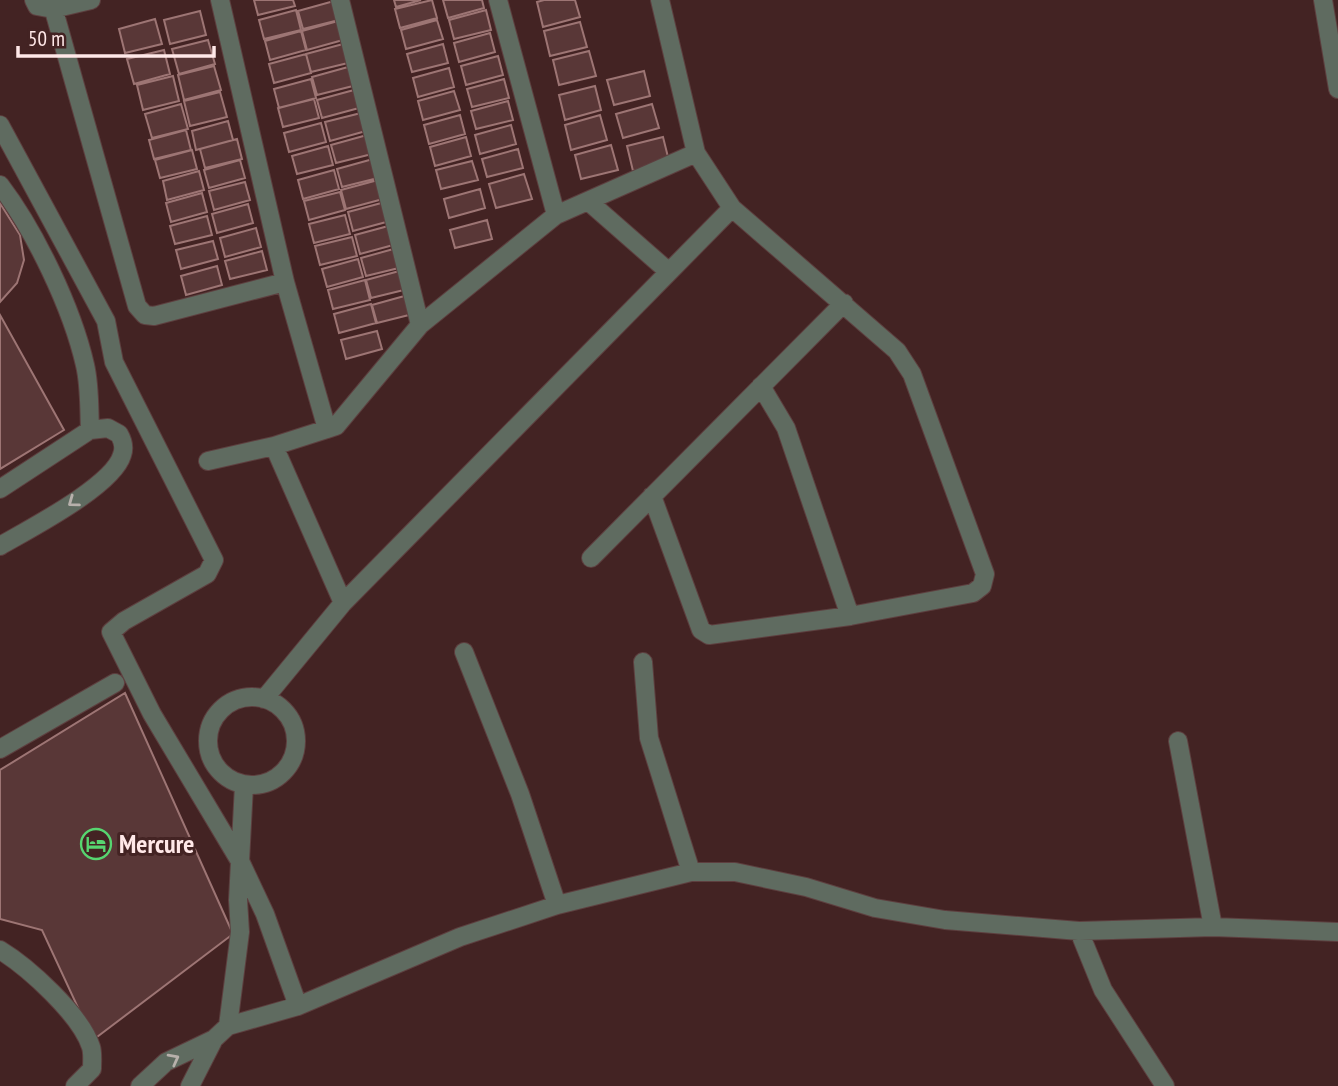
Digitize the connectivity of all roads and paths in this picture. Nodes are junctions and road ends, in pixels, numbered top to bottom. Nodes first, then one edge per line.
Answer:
1 (34, 0) edge
2 (91, 0) edge
3 (220, 0) edge
4 (340, 0) edge
5 (498, 0) edge
6 (660, 0) edge
7 (1324, 0) edge
8 (52, 4) edge
9 (1338, 89) edge
10 (0, 125) edge
11 (696, 153) junction
12 (0, 185) edge
13 (588, 201) junction
14 (732, 208) junction
15 (556, 215) junction
16 (668, 272) junction
17 (285, 282) junction
18 (844, 303) junction
19 (420, 325) junction
20 (761, 386) junction
21 (327, 429) junction
22 (90, 430) junction
23 (274, 446) junction
24 (208, 461) dead end
25 (0, 489) edge
26 (652, 496) junction
27 (0, 546) edge
28 (591, 558) dead end
29 (343, 603) junction
30 (850, 616) junction
31 (464, 652) dead end
32 (643, 662) dead end
33 (115, 683) dead end
34 (264, 699) junction
35 (1178, 741) dead end
36 (0, 749) edge
37 (244, 785) junction
38 (241, 863) junction
39 (691, 873) junction
40 (556, 905) junction
41 (1213, 928) junction
42 (1079, 932) junction
43 (1338, 932) edge
44 (0, 950) edge
45 (298, 1006) junction
46 (228, 1026) junction
47 (214, 1039) junction
48 (75, 1086) edge
49 (140, 1086) edge
50 (190, 1086) edge
51 (1164, 1086) edge

1 - 8 street
2 - 8 street
3 - 17 street
4 - 19 street
5 - 15 street
6 - 11 street
7 - 9 street
8 - 17 street
10 - 38 street
11 - 13 street
11 - 14 street
12 - 22 street
13 - 15 street
13 - 16 street
14 - 16 street
14 - 18 street
15 - 19 street
16 - 29 street
17 - 21 street
18 - 20 street
18 - 30 street
19 - 21 street
20 - 26 street
20 - 30 street
21 - 23 street
22 - 25 street
22 -> 27 street
23 - 24 street
23 - 29 street
26 - 28 street
26 - 30 street
29 - 34 street
31 - 40 street
32 - 39 street
33 - 36 street
34 - 37 street
34 - 37 street
35 - 41 street
37 - 38 street
38 - 45 street
38 - 46 street
39 - 40 street
39 - 42 street
40 - 45 street
41 - 42 street
41 - 43 street
42 - 51 street
44 - 48 street
45 - 46 street
46 - 47 street
49 -> 47 street
47 - 50 street

